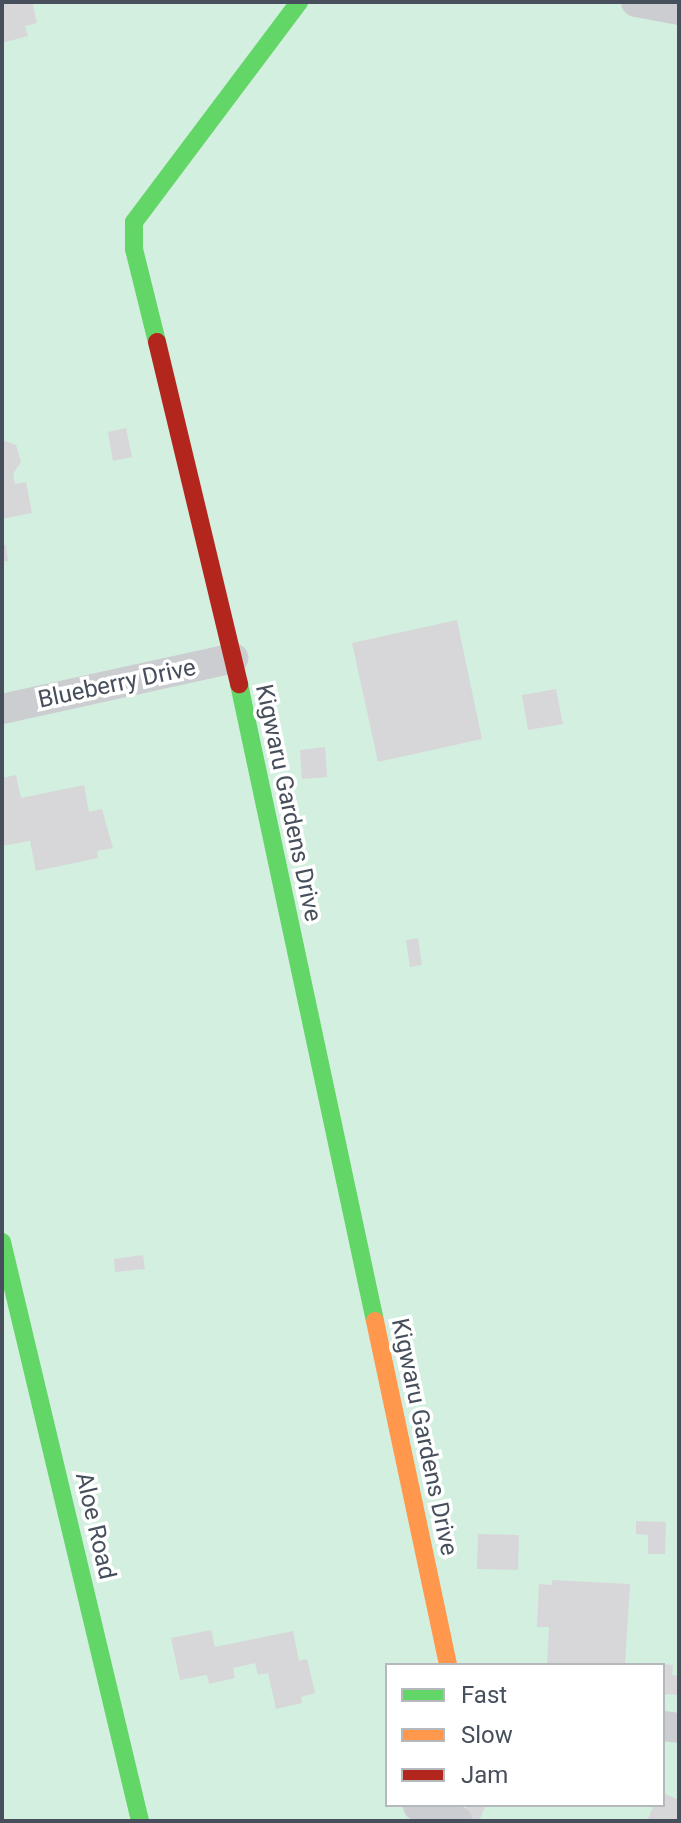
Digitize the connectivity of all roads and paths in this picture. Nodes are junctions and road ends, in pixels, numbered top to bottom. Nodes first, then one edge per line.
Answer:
1 (299, 2) edge
2 (636, 2) edge
3 (679, 10) edge
4 (233, 658) junction
5 (2, 709) edge
6 (2, 1242) edge
7 (448, 1663) edge
8 (423, 1807) edge
9 (140, 1821) edge
10 (457, 1821) edge

1 - 4 street, Kigwaru Gardens Drive
2 - 3 street
4 - 5 street, Blueberry Drive
4 - 7 street, Kigwaru Gardens Drive
6 - 9 street, Aloe Road
8 - 10 street

